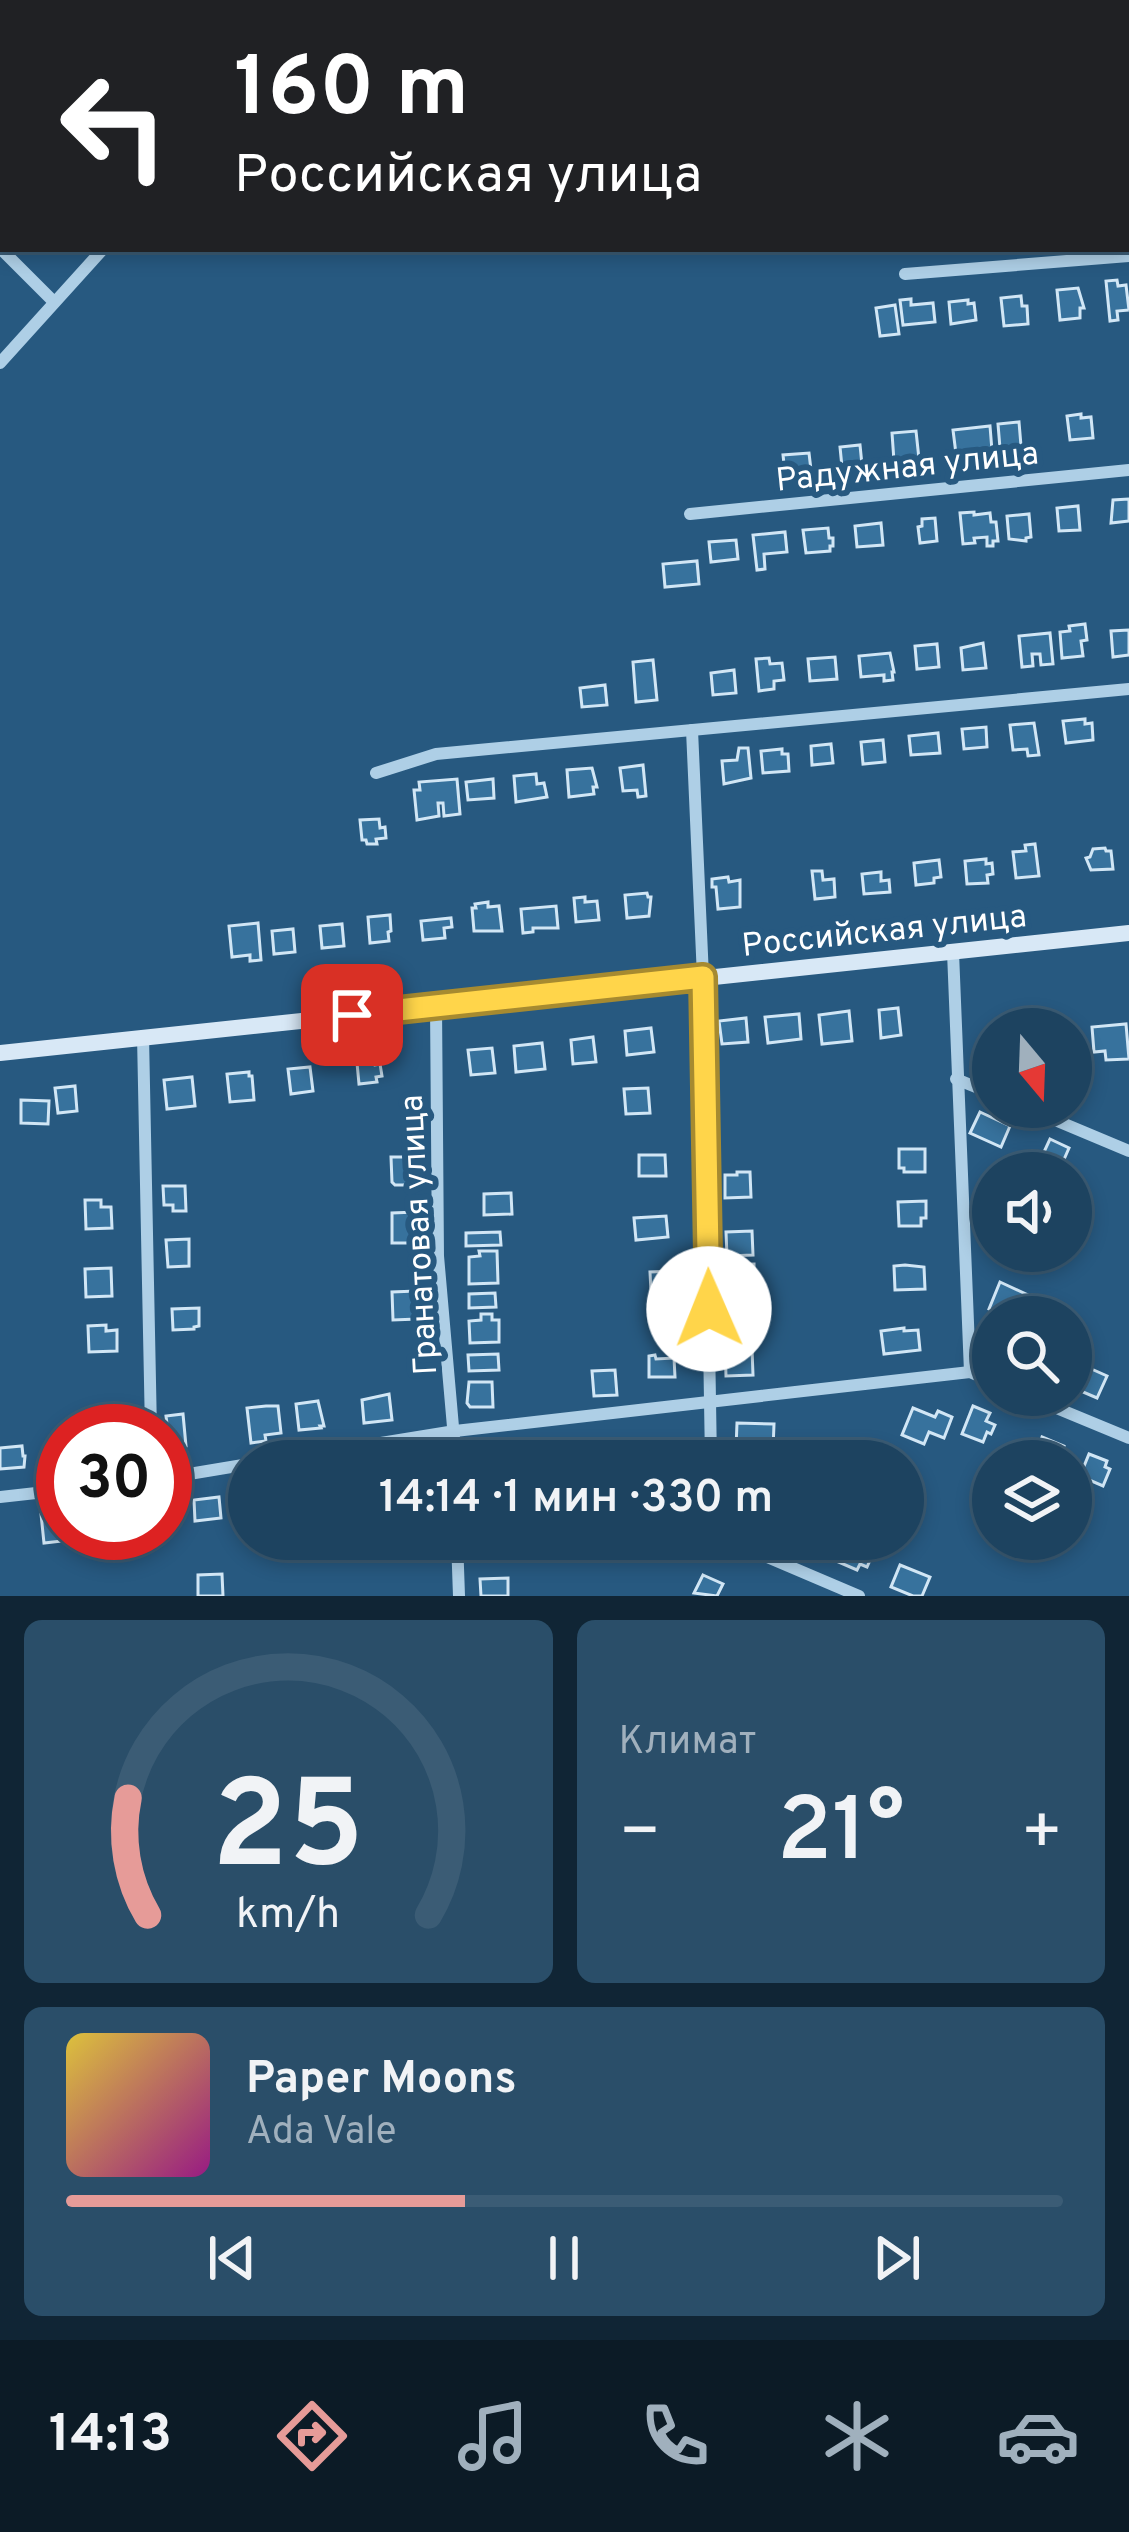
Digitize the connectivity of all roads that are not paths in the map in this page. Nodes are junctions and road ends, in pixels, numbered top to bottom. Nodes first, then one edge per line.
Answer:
1 (4, 252) edge
2 (100, 252) edge
3 (1129, 256) edge
4 (905, 274) dead end
5 (54, 302) junction
6 (0, 363) edge
7 (1129, 470) edge
8 (690, 514) dead end
9 (1129, 689) edge
10 (692, 730) junction
11 (376, 773) dead end
12 (1129, 934) edge
13 (952, 952) junction
14 (703, 977) junction
15 (436, 1006) junction
16 (143, 1036) junction
17 (0, 1053) edge
18 (956, 1079) junction
19 (972, 1085) edge
20 (1074, 1128) edge
21 (1129, 1151) edge
22 (970, 1372) joint
23 (711, 1403) junction
24 (150, 1404) edge
25 (1076, 1416) edge
26 (455, 1431) junction
27 (1129, 1438) edge
28 (400, 1440) edge
29 (455, 1440) edge
30 (712, 1440) edge
31 (228, 1468) edge
32 (192, 1474) edge
33 (36, 1493) edge
34 (0, 1497) edge
35 (458, 1560) edge
36 (775, 1560) edge
37 (459, 1596) edge
38 (860, 1596) edge

1 - 5 street
2 - 5 street
3 - 4 street
5 - 6 street
7 - 8 street, Радужная улица
9 - 10 street
10 - 11 street
10 - 14 street
12 - 13 main road, Российская улица
13 - 14 main road, Российская улица
13 - 18 street
14 - 15 main road, Российская улица
14 - 23 street
15 - 16 main road, Российская улица
15 - 26 street, Гранатовая улица
16 - 17 main road, Российская улица
16 - 24 street
18 - 19 street
18 - 22 street
20 - 21 street
22 - 23 street
23 - 26 street
23 - 30 street
25 - 27 street
26 - 28 street
26 - 29 street, Гранатовая улица
31 - 32 street
33 - 34 street
35 - 37 street
36 - 38 street

